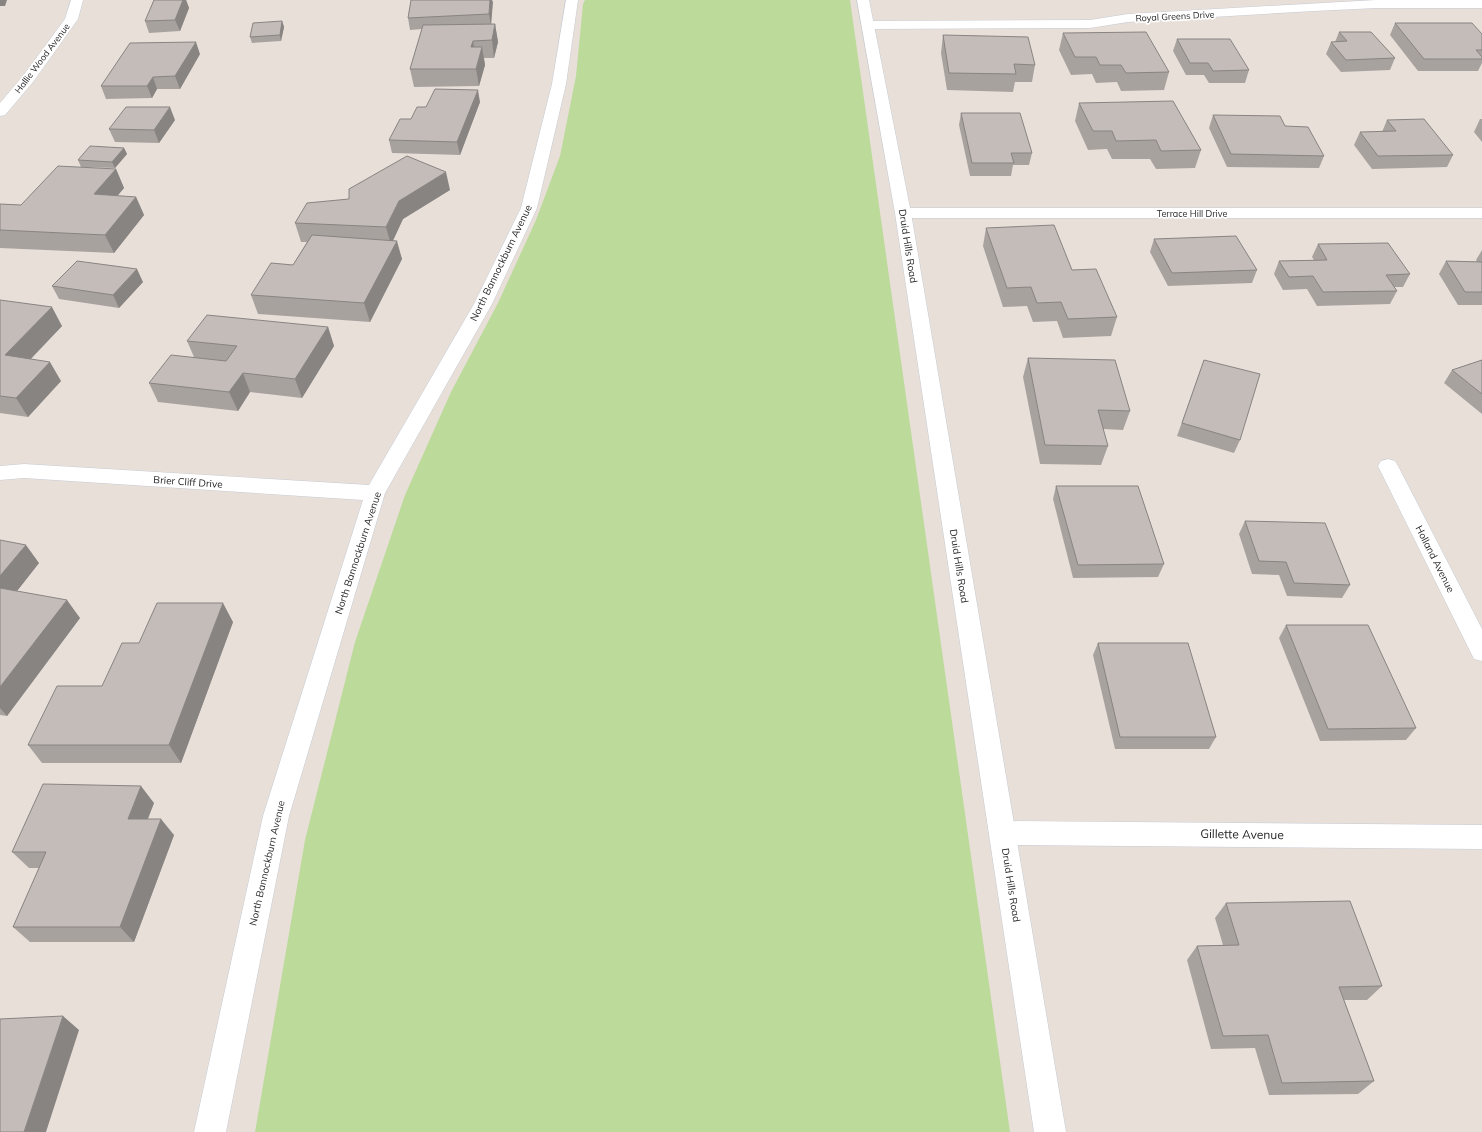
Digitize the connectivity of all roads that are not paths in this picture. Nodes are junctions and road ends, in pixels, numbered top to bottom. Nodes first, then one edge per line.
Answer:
1 (77, 0) edge
2 (572, 0) edge
3 (864, 0) edge
4 (1482, 4) edge
5 (869, 25) junction
6 (0, 112) edge
7 (903, 213) junction
8 (1482, 213) edge
9 (1388, 466) dead end
10 (0, 473) edge
11 (375, 493) junction
12 (1482, 652) edge
13 (1002, 832) junction
14 (1482, 837) edge
15 (210, 1132) edge
16 (1050, 1132) edge

1 - 6 street, Hallie Wood Avenue
2 - 11 street, North Bannockburn Avenue
3 - 5 street, Druid Hills Road
4 - 5 street, Royal Greens Drive
5 - 7 street, Druid Hills Road
7 - 8 street, Terrace Hill Drive
7 - 13 street, Druid Hills Road
9 - 12 street, Holland Avenue
10 - 11 street, Brier Cliff Drive
11 - 15 street, North Bannockburn Avenue
13 - 14 street, Gillette Avenue
13 - 16 street, Druid Hills Road

